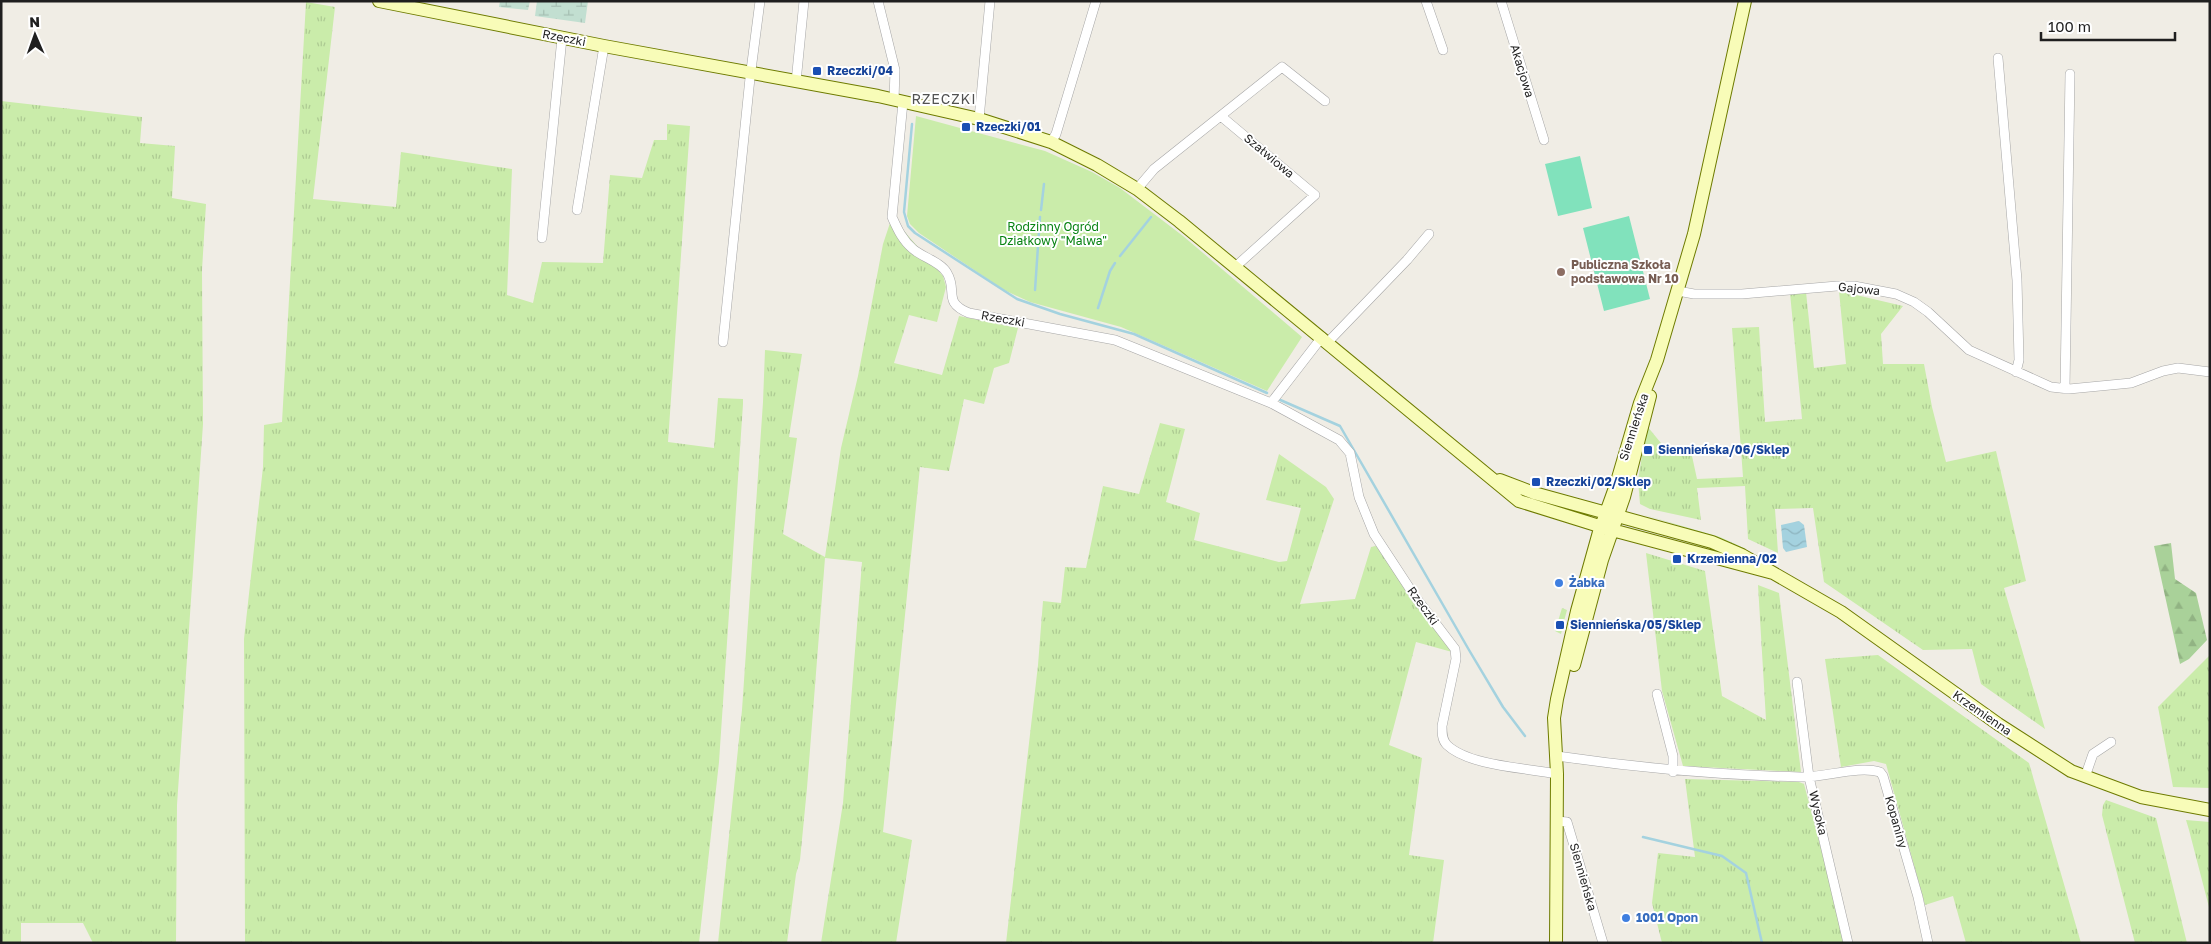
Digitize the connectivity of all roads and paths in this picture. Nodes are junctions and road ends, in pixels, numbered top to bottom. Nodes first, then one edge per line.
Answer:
1 (379, 1) edge
2 (760, 1) edge
3 (804, 1) edge
4 (878, 1) edge
5 (990, 1) edge
6 (1096, 1) edge
7 (1426, 1) edge
8 (1501, 1) edge
9 (1745, 1) edge
10 (562, 38) junction
11 (604, 46) junction
12 (1443, 50) dead end
13 (1998, 58) dead end
14 (751, 73) junction
15 (2070, 74) dead end
16 (796, 82) junction
17 (898, 101) junction
18 (1325, 101) dead end
19 (1222, 117) junction
20 (979, 119) junction
21 (1544, 140) dead end
22 (1051, 142) junction
23 (1137, 189) junction
24 (577, 210) dead end
25 (1429, 234) dead end
26 (542, 238) dead end
27 (1234, 268) junction
28 (1678, 291) junction
29 (1325, 340) junction
30 (724, 342) dead end
31 (2016, 372) junction
32 (2210, 372) edge
33 (2066, 389) junction
34 (1270, 403) junction
35 (1491, 476) junction
36 (1612, 514) junction
37 (1607, 528) junction
38 (1773, 573) junction
39 (1797, 682) dead end
40 (1657, 694) dead end
41 (2111, 742) dead end
42 (1557, 756) junction
43 (1673, 772) junction
44 (1557, 774) junction
45 (1809, 777) junction
46 (2085, 777) junction
47 (2210, 810) edge
48 (1557, 821) junction
49 (1556, 943) edge
50 (1602, 943) edge
51 (1848, 943) edge
52 (1928, 943) edge

1 - 10 main road, Rzeczki
2 - 14 street
3 - 16 street
4 - 17 street, Rzeczki
5 - 20 street
6 - 22 street
7 - 12 street
8 - 21 street, Akacjowa
9 - 28 main road, Siennieńska
10 - 11 main road, Rzeczki
10 - 26 street
11 - 14 main road, Rzeczki
11 - 24 street
13 - 31 street
14 - 16 main road, Rzeczki
14 - 30 street
15 - 33 street
16 - 17 main road, Rzeczki
17 - 20 main road, Rzeczki
17 - 34 street, Rzeczki
18 - 19 street
19 - 23 street
19 - 27 street, Szałwiowa
20 - 22 main road, Rzeczki
22 - 23 main road, Rzeczki
23 - 27 main road, Rzeczki
25 - 29 street
27 - 29 main road, Rzeczki
28 - 31 street, Gajowa
28 - 36 main road, Siennieńska
29 - 34 street
29 - 35 main road, Rzeczki
31 - 33 street, Gajowa
32 - 33 street, Gajowa
34 - 44 street, Rzeczki
35 - 36 main road, Rzeczki
35 - 37 main road, Rzeczki
36 - 37 main road, Siennieńska
36 - 38 main road, Krzemienna
37 - 38 main road, Krzemienna
37 - 42 main road, Siennieńska
38 - 46 main road, Krzemienna
39 - 45 street, Wysoka
40 - 43 street
41 - 46 street
42 - 43 street
42 - 44 main road, Siennieńska
43 - 45 street
44 - 48 main road, Siennieńska
45 - 51 street, Wysoka
45 - 52 street, Kopaniny
46 - 47 main road, Krzemienna
48 - 49 main road, Siennieńska
48 - 50 street, Siennieńska

